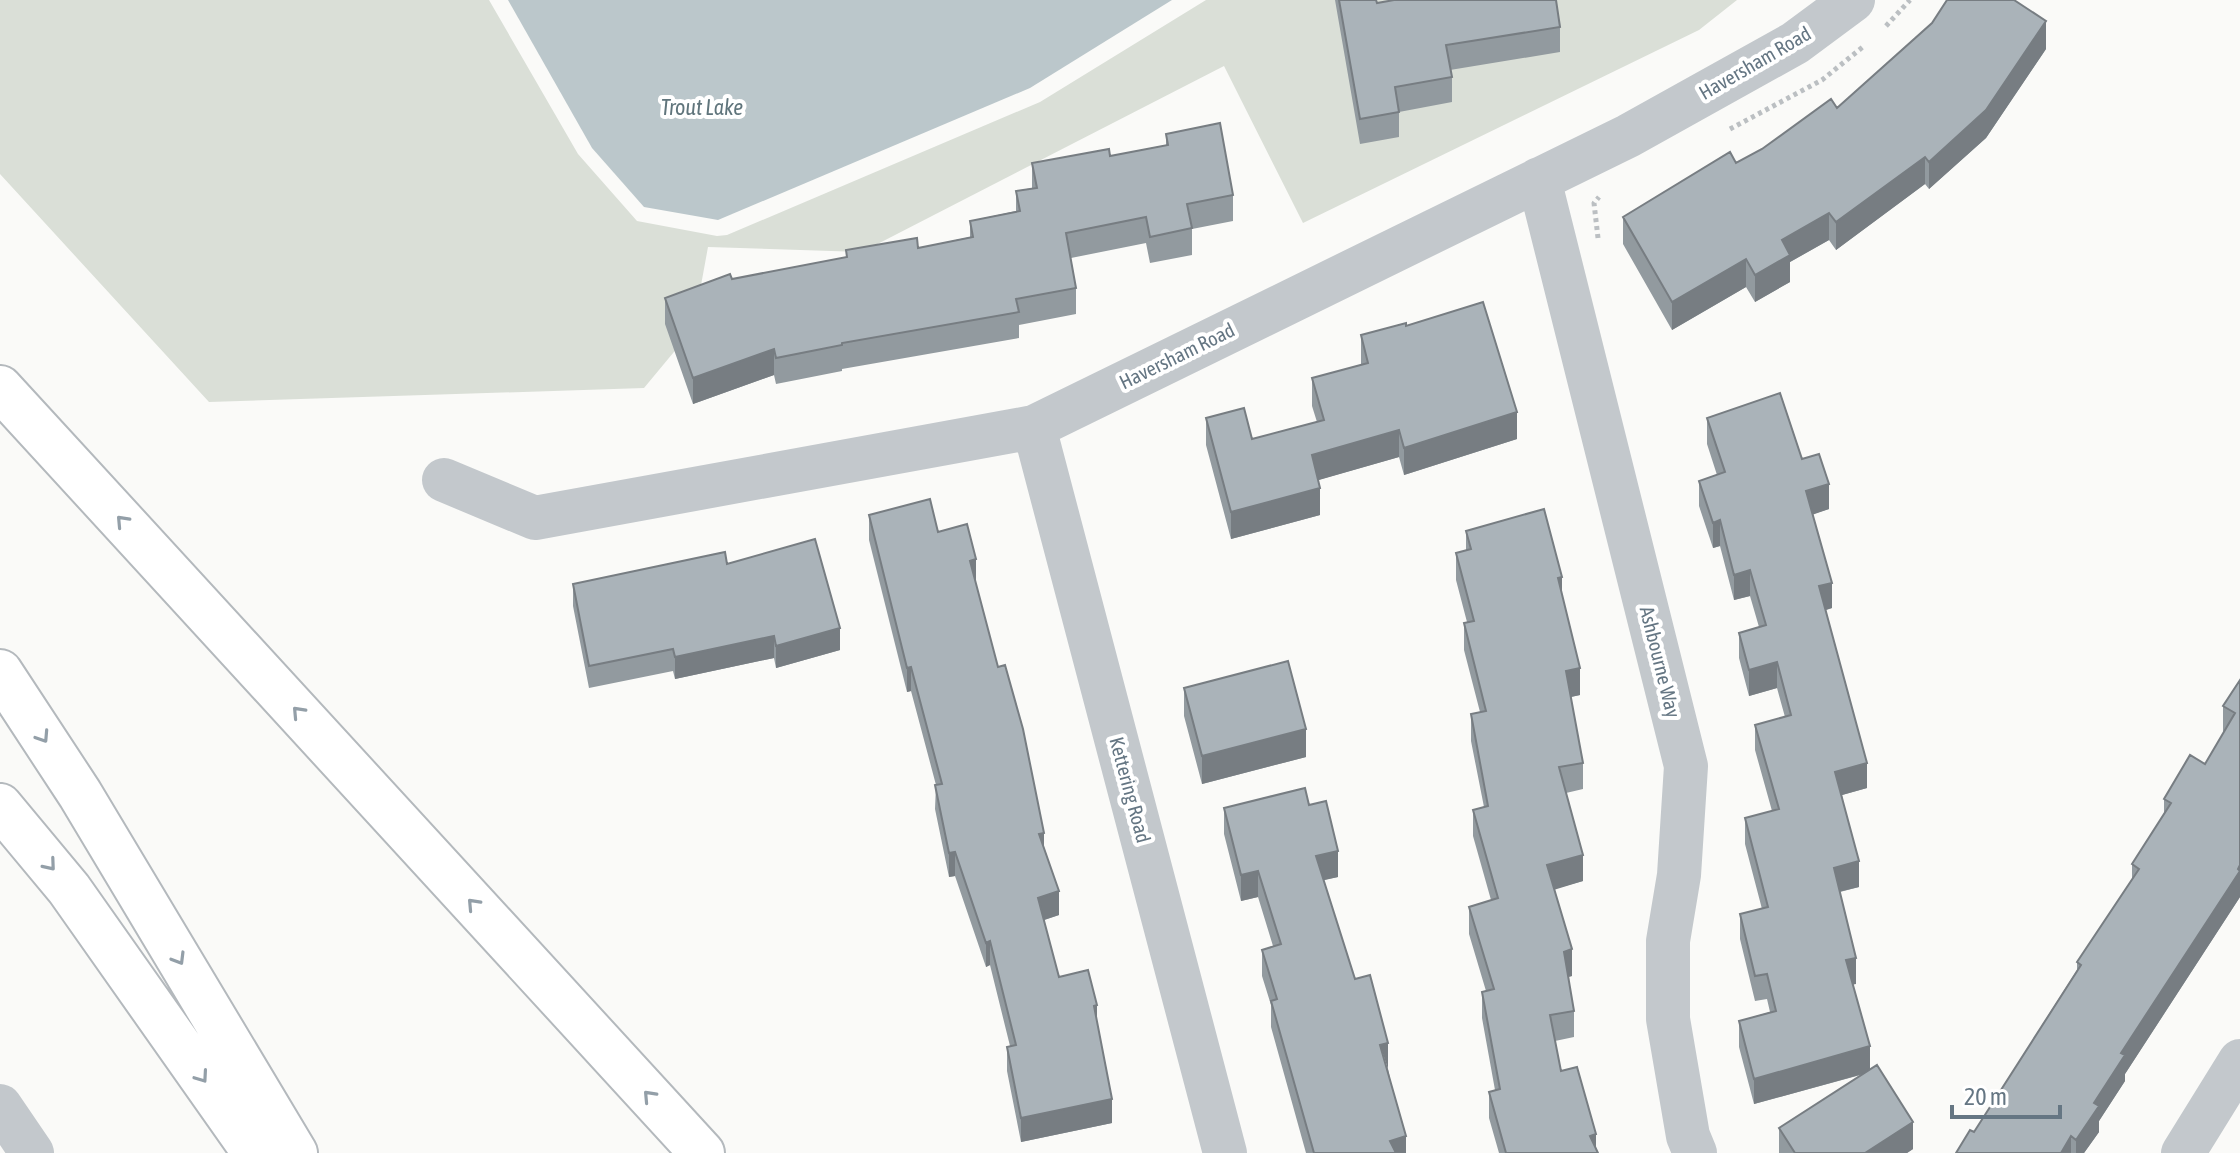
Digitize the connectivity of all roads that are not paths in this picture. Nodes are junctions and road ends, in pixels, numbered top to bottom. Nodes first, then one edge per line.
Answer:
1 (1853, 0) edge
2 (1539, 179) junction
3 (0, 388) edge
4 (1034, 427) junction
5 (444, 480) dead end
6 (0, 672) edge
7 (0, 806) edge
8 (2240, 1061) edge
9 (0, 1106) edge
10 (32, 1153) edge
11 (255, 1153) edge
12 (295, 1153) edge
13 (702, 1153) edge
14 (1225, 1153) edge
15 (1695, 1153) edge
16 (2183, 1153) edge

1 - 2 street, Haversham Road
2 - 4 street, Haversham Road
2 - 15 street, Ashbourne Way
13 -> 3 highway
4 - 5 street, Haversham Road
4 - 14 street, Kettering Road
6 -> 12 highway
7 -> 11 highway
8 - 16 street
9 - 10 street

